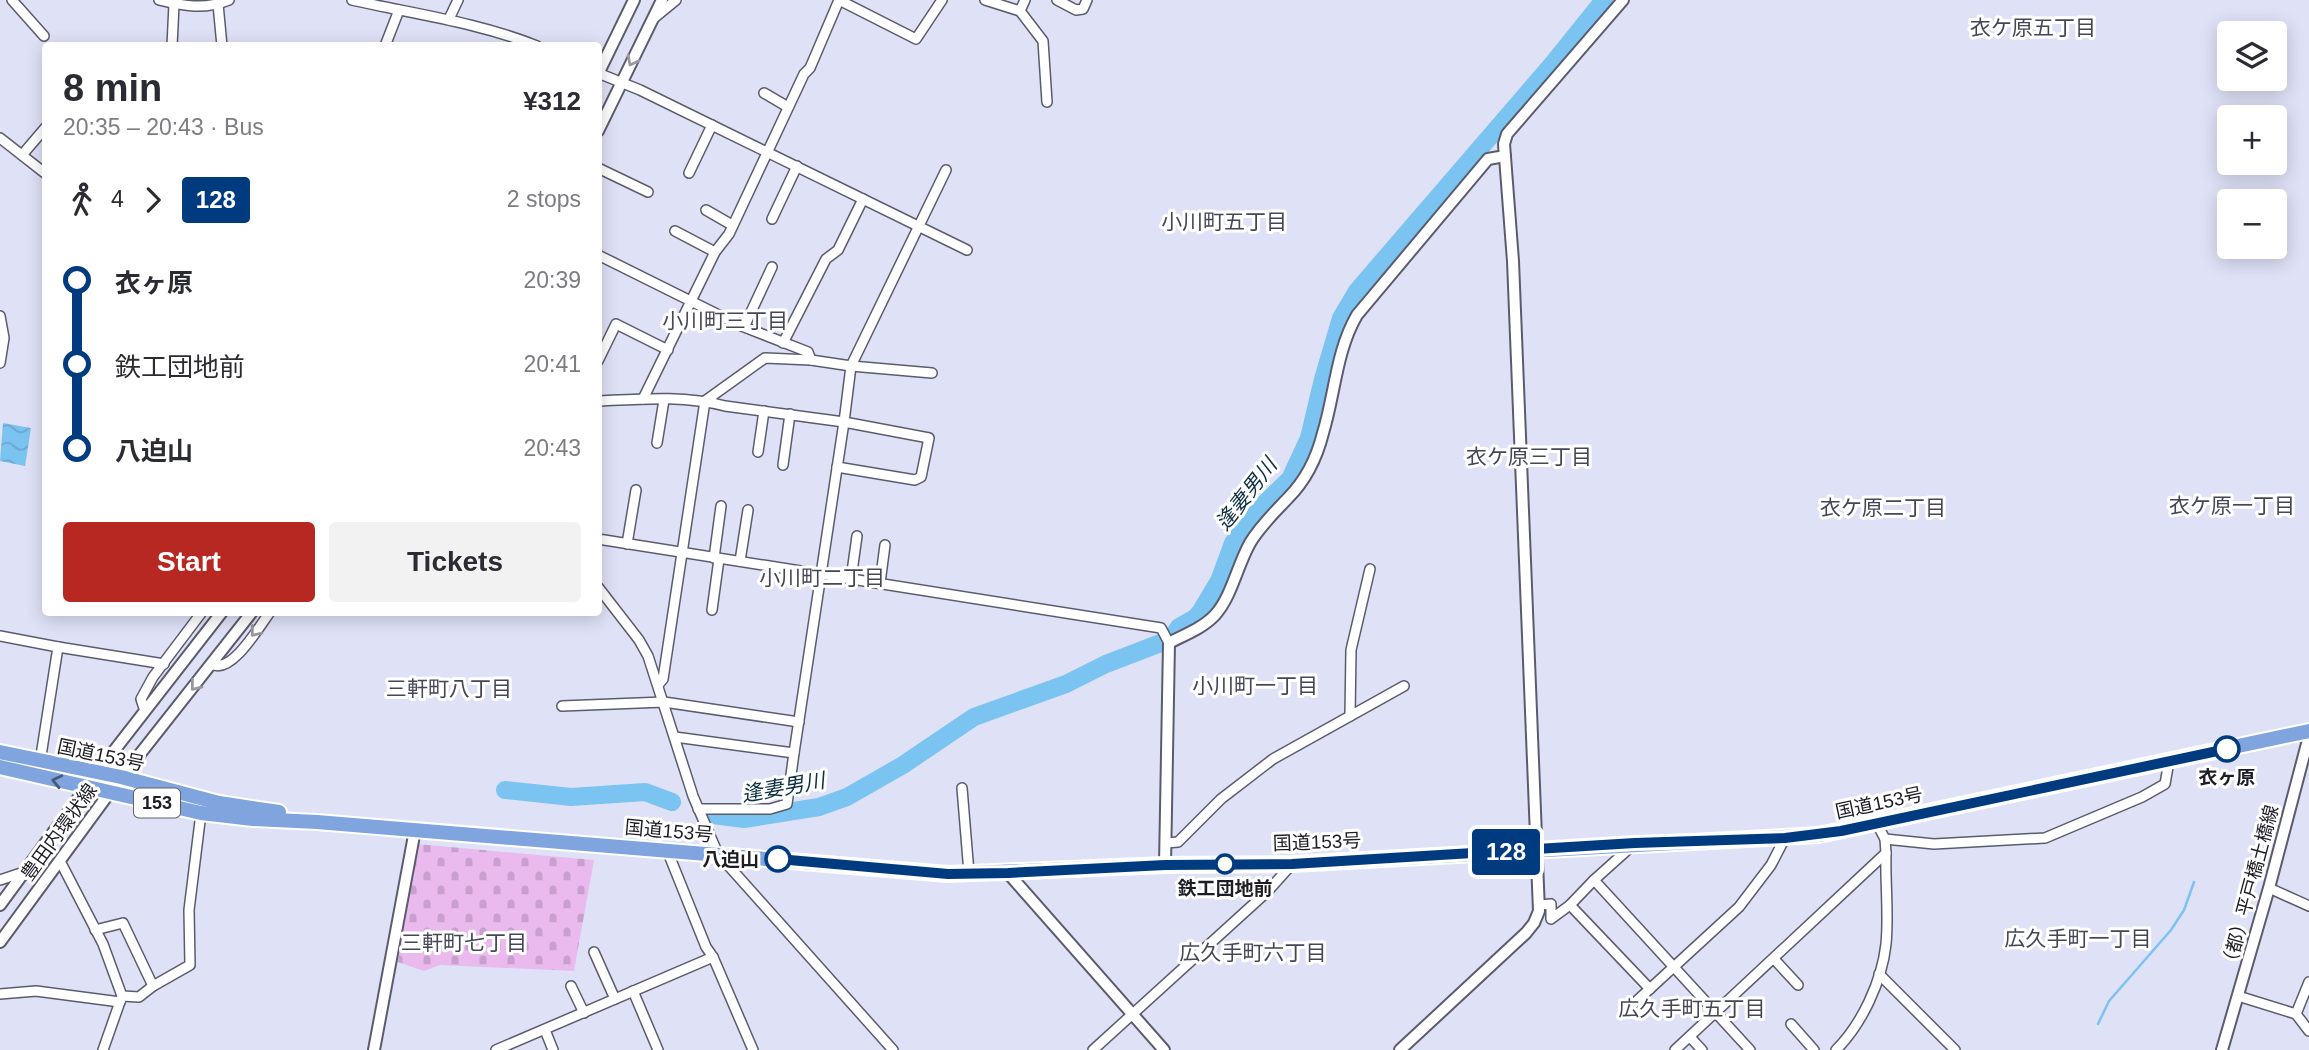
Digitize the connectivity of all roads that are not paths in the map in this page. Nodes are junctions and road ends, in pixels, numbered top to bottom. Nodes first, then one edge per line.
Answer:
1 (12, 0) edge
2 (159, 0) edge
3 (229, 0) edge
4 (352, 0) edge
5 (458, 0) edge
6 (662, 0) edge
7 (676, 0) edge
8 (839, 0) edge
9 (942, 0) edge
10 (985, 0) edge
11 (1026, 0) edge
12 (1057, 0) edge
13 (1087, 0) edge
14 (1623, 0) edge
15 (630, 3) edge
16 (174, 4) junction
17 (218, 4) junction
18 (396, 6) edge
19 (1020, 11) junction
20 (654, 18) junction
21 (449, 19) junction
22 (44, 36) dead end
23 (172, 42) edge
24 (222, 42) edge
25 (386, 42) edge
26 (528, 42) edge
27 (602, 67) edge
28 (602, 75) edge
29 (621, 83) junction
30 (764, 93) dead end
31 (1046, 102) dead end
32 (788, 107) junction
33 (602, 123) edge
34 (712, 125) junction
35 (42, 132) edge
36 (0, 138) edge
37 (767, 151) junction
38 (22, 155) junction
39 (1505, 156) junction
40 (797, 166) junction
41 (602, 169) edge
42 (946, 170) dead end
43 (42, 171) edge
44 (689, 173) dead end
45 (648, 191) dead end
46 (863, 199) junction
47 (706, 210) dead end
48 (772, 219) dead end
49 (732, 226) junction
50 (917, 226) junction
51 (675, 231) dead end
52 (967, 250) dead end
53 (715, 252) junction
54 (602, 257) edge
55 (772, 267) dead end
56 (692, 300) junction
57 (0, 316) edge
58 (746, 325) junction
59 (783, 343) junction
60 (668, 350) junction
61 (1, 352) edge
62 (602, 353) edge
63 (811, 360) junction
64 (0, 363) edge
65 (851, 366) junction
66 (932, 373) dead end
67 (643, 399) junction
68 (664, 400) junction
69 (602, 401) edge
70 (705, 401) junction
71 (764, 411) junction
72 (790, 414) junction
73 (844, 422) junction
74 (657, 443) dead end
75 (758, 452) dead end
76 (783, 465) dead end
77 (837, 467) junction
78 (636, 490) dead end
79 (721, 506) dead end
80 (748, 510) dead end
81 (857, 536) dead end
82 (602, 540) edge
83 (627, 544) junction
84 (885, 545) dead end
85 (682, 553) junction
86 (716, 558) junction
87 (740, 561) junction
88 (1370, 569) dead end
89 (820, 574) junction
90 (851, 579) junction
91 (880, 583) junction
92 (602, 592) edge
93 (712, 610) dead end
94 (199, 616) edge
95 (219, 616) edge
96 (249, 616) edge
97 (267, 616) edge
98 (0, 636) edge
99 (1169, 643) junction
100 (58, 647) junction
101 (164, 664) junction
102 (212, 664) junction
103 (658, 685) junction
104 (1404, 686) dead end
105 (664, 702) junction
106 (562, 706) dead end
107 (145, 711) junction
108 (1350, 716) junction
109 (799, 722) junction
110 (2309, 734) edge
111 (675, 737) junction
112 (0, 752) edge
113 (793, 753) junction
114 (2169, 761) junction
115 (40, 762) junction
116 (0, 767) edge
117 (96, 774) junction
118 (121, 778) junction
119 (88, 788) junction
120 (962, 788) dead end
121 (110, 792) junction
122 (698, 809) junction
123 (201, 813) junction
124 (317, 822) junction
125 (1877, 824) junction
126 (415, 830) junction
127 (1785, 838) junction
128 (1885, 839) junction
129 (1166, 843) junction
130 (1635, 843) junction
131 (1538, 849) junction
132 (667, 850) junction
133 (1886, 853) junction
134 (718, 854) junction
135 (60, 861) junction
136 (1292, 864) junction
137 (1165, 865) junction
138 (24, 872) junction
139 (969, 873) junction
140 (1008, 873) junction
141 (0, 880) edge
142 (1594, 880) junction
143 (2269, 888) junction
144 (0, 905) edge
145 (1539, 905) junction
146 (1570, 905) junction
147 (2309, 906) edge
148 (95, 930) junction
149 (0, 942) edge
150 (594, 952) dead end
151 (713, 957) junction
152 (1774, 959) junction
153 (1675, 966) junction
154 (1880, 974) junction
155 (2309, 982) edge
156 (1798, 985) dead end
157 (153, 986) junction
158 (571, 986) dead end
159 (1650, 989) junction
160 (633, 991) junction
161 (0, 994) edge
162 (2238, 996) junction
163 (121, 999) junction
164 (615, 999) junction
165 (1629, 1008) dead end
166 (584, 1013) junction
167 (1717, 1013) junction
168 (2296, 1014) junction
169 (1132, 1015) junction
170 (1791, 1024) dead end
171 (545, 1030) junction
172 (2309, 1031) edge
173 (1690, 1037) junction
174 (103, 1050) edge
175 (374, 1050) edge
176 (496, 1050) edge
177 (553, 1050) edge
178 (658, 1050) edge
179 (753, 1050) edge
180 (893, 1050) edge
181 (1093, 1050) edge
182 (1164, 1050) edge
183 (1400, 1050) edge
184 (1675, 1050) edge
185 (1702, 1050) edge
186 (1750, 1050) edge
187 (1814, 1050) edge
188 (1836, 1050) edge
189 (1955, 1050) edge
190 (2222, 1050) edge

1 - 22 street
2 - 16 street
3 - 17 street
4 - 18 street
5 - 21 street
6 - 20 street
7 - 20 street
8 - 9 street
8 - 32 street
10 - 19 street
11 - 19 street
12 - 13 street
14 - 39 street
15 - 27 street
16 - 17 street
16 - 23 street
17 - 24 street
18 - 21 street
18 - 25 street
19 - 31 street
20 -> 29 street
21 - 26 street
28 - 29 street
29 - 33 street
29 - 34 street
30 - 32 street
32 - 37 street
34 - 37 street
34 - 44 street
35 - 38 street
36 - 38 street
37 - 40 street
37 - 49 street
38 - 43 street
39 - 99 street
39 - 131 street
40 - 46 street
40 - 48 street
41 - 45 street
42 - 50 street
46 - 50 street
46 - 59 street
47 - 49 street
49 - 53 street
50 - 52 street
50 - 65 street
51 - 53 street
53 - 56 street
54 - 56 street
55 - 58 street
56 - 58 street
56 - 60 street
57 - 61 street
58 - 59 street
59 - 63 street
60 - 62 street
60 - 67 street
61 - 64 street
63 - 65 street
63 - 70 street
65 - 66 street
65 - 73 street
67 - 68 street
67 - 69 street
68 - 70 street
68 - 74 street
70 - 71 street
70 - 85 street
71 - 72 street
71 - 75 street
72 - 73 street
72 - 76 street
73 - 77 street
73 - 77 street
77 - 89 street
78 - 83 street
79 - 86 street
80 - 87 street
81 - 90 street
82 - 83 street
83 - 85 street
84 - 91 street
85 - 86 street
85 - 103 street
86 - 87 street
86 - 93 street
87 - 89 street
88 - 108 street
89 - 90 street
89 - 109 street
90 - 91 street
91 - 99 street
92 - 103 street
94 - 101 street
95 - 107 street, 豊田内環状線
96 - 102 street, 豊田内環状線
97 -> 102 street
98 - 100 street
99 - 129 street
100 - 101 street
100 - 115 street
101 - 107 street
102 -> 118 street, 豊田内環状線
103 - 105 street
104 - 108 street
105 - 106 street
105 - 109 street
105 - 111 street
107 - 117 street, 豊田内環状線
108 - 129 street
109 - 113 street
110 - 114 highway, 国道153号 / 153
110 - 143 street, （都）平戸橋土橋線
111 - 113 street
111 - 122 street
112 - 115 highway, 国道153号 / 153
113 - 122 street
114 - 125 highway, 国道153号 / 153
114 - 128 street
115 - 117 highway, 国道153号 / 153
119 -> 116 highway, 国道153号 / 153
117 - 118 highway, 国道153号 / 153
117 - 119 street, 豊田内環状線
118 - 121 street, 豊田内環状線
118 - 124 highway, 国道153号 / 153
119 - 121 highway, 国道153号 / 153
119 - 138 street, 豊田内環状線
120 - 139 street
121 - 123 highway, 国道153号 / 153
121 - 135 street, 豊田内環状線
122 - 134 street
123 - 124 highway, 国道153号 / 153
123 - 157 street
124 - 126 highway, 国道153号 / 153
125 - 127 highway, 国道153号 / 153
125 - 128 street
126 - 132 highway, 国道153号 / 153
126 - 175 street
127 - 130 highway, 国道153号 / 153
127 - 153 street
128 - 133 street
129 - 137 street
130 - 131 highway, 国道153号 / 153
130 - 142 street
131 - 136 highway, 国道153号 / 153
131 - 145 street
132 - 134 highway, 国道153号 / 153
132 - 151 street
133 - 152 street
133 - 154 street
134 - 139 highway, 国道153号 / 153
134 - 180 street
135 - 148 street
135 - 149 street, 豊田内環状線
136 - 137 highway, 国道153号 / 153
136 - 169 street
137 - 140 highway, 国道153号 / 153
138 - 141 street
138 - 144 street, 豊田内環状線
139 - 140 highway, 国道153号 / 153
140 - 169 street
142 - 146 street
142 - 153 street
143 - 147 street
143 - 162 street, （都）平戸橋土橋線
145 - 146 street
145 - 183 street
146 - 159 street
148 - 157 street
148 - 163 street
150 - 164 street
151 - 160 street
151 - 179 street
152 - 156 street
152 - 167 street
153 - 159 street
153 - 167 street
154 - 188 street
154 - 189 street
155 - 168 street
157 - 163 street
158 - 166 street
159 - 165 street
160 - 164 street
160 - 178 street
161 - 163 street
162 - 168 street
162 - 190 street, （都）平戸橋土橋線
163 - 174 street
164 - 166 street
166 - 171 street
167 - 173 street
167 - 186 street
168 - 172 street
169 - 181 street
169 - 182 street
170 - 187 street
171 - 176 street
171 - 177 street
173 - 184 street
173 - 185 street

